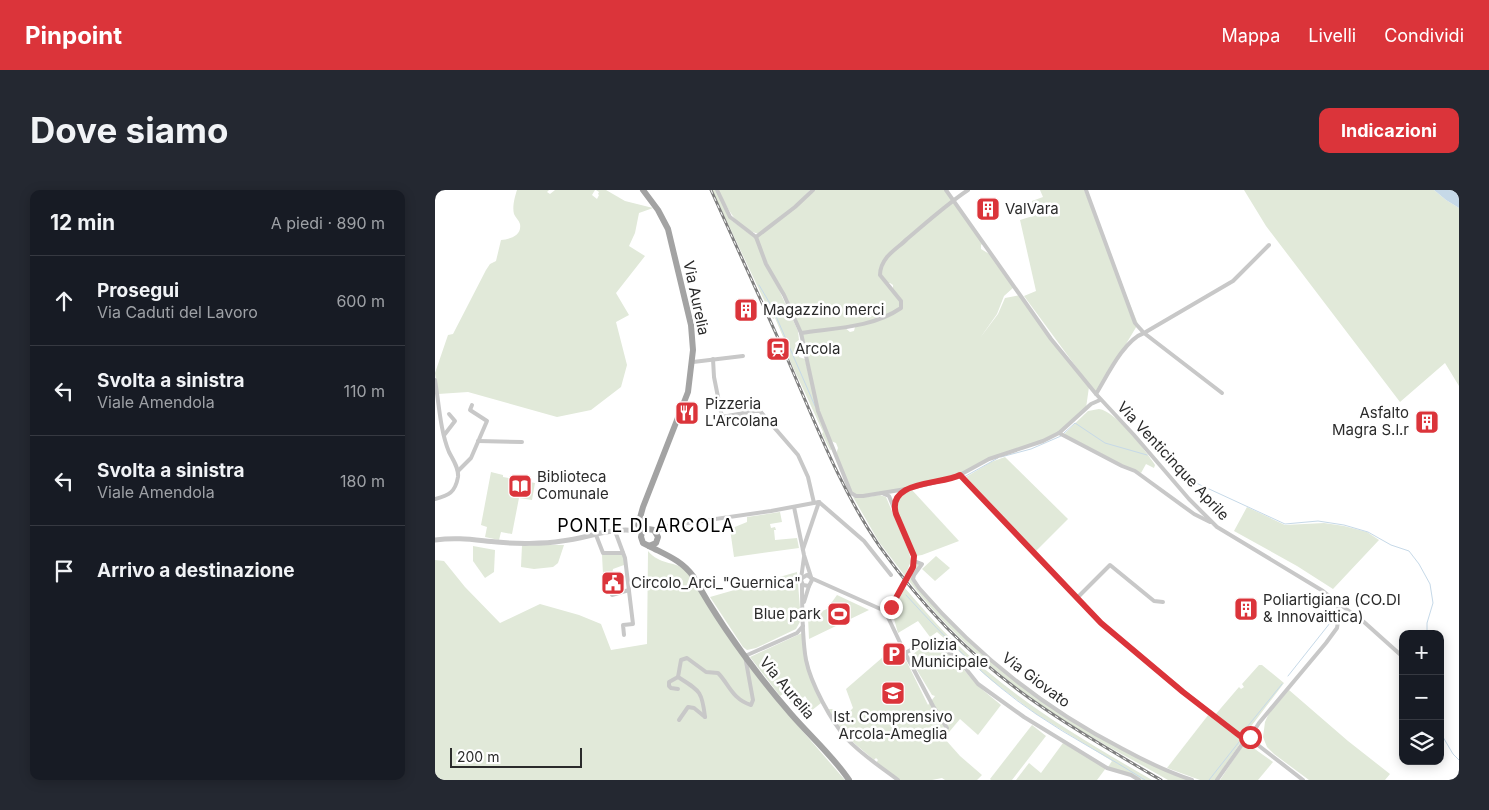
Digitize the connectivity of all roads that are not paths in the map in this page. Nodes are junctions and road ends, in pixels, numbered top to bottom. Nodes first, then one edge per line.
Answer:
1 (643, 190) edge
2 (717, 190) edge
3 (813, 190) edge
4 (946, 190) edge
5 (968, 190) edge
6 (1086, 190) edge
7 (953, 200) junction
8 (756, 237) junction
9 (1269, 245) dead end
10 (801, 333) junction
11 (1144, 333) junction
12 (743, 356) dead end
13 (713, 359) junction
14 (693, 362) junction
15 (435, 380) edge
16 (1222, 393) dead end
17 (1095, 394) junction
18 (1100, 400) junction
19 (472, 405) dead end
20 (449, 414) dead end
21 (445, 434) junction
22 (1062, 434) junction
23 (478, 441) junction
24 (522, 442) dead end
25 (458, 471) junction
26 (962, 477) junction
27 (906, 490) junction
28 (882, 493) junction
29 (435, 499) edge
30 (817, 502) junction
31 (794, 507) junction
32 (894, 507) junction
33 (641, 517) junction
34 (1212, 523) junction
35 (638, 525) junction
36 (671, 525) junction
37 (627, 529) junction
38 (615, 531) junction
39 (643, 533) junction
40 (596, 535) junction
41 (436, 538) edge
42 (657, 538) junction
43 (649, 546) junction
44 (803, 549) junction
45 (623, 553) junction
46 (665, 553) junction
47 (804, 555) junction
48 (914, 561) junction
49 (891, 575) dead end
50 (811, 577) junction
51 (801, 581) junction
52 (824, 584) junction
53 (810, 585) junction
54 (629, 590) junction
55 (612, 595) dead end
56 (1077, 598) junction
57 (1163, 602) dead end
58 (1338, 603) junction
59 (803, 607) junction
60 (885, 611) junction
61 (803, 626) junction
62 (624, 635) dead end
63 (905, 653) junction
64 (1399, 653) edge
65 (745, 656) junction
66 (678, 677) junction
67 (678, 689) dead end
68 (679, 720) dead end
69 (947, 728) dead end
70 (1250, 737) junction
71 (849, 780) edge
72 (898, 780) edge
73 (1139, 780) edge
74 (1192, 780) edge
75 (1217, 780) edge
76 (1303, 780) edge

1 - 14 main road, Via Aurelia
2 - 8 street
3 - 8 street
4 - 7 street, Via Venticinque Aprile
5 - 7 street
6 - 11 street
7 - 10 street
7 - 17 street, Via Venticinque Aprile
8 - 10 street
9 - 11 street
10 - 28 street
11 - 16 street
11 - 17 street
12 - 13 street
13 - 14 street
13 - 30 street
14 - 33 main road, Via Aurelia
15 - 21 street
17 - 18 street, Via Venticinque Aprile
18 - 22 street
18 - 34 street, Via Venticinque Aprile
19 - 23 street
20 - 21 street
21 - 25 street
22 - 26 street
22 - 34 street
23 - 24 street
23 - 25 street
25 - 29 street
26 - 27 street
26 - 56 street
27 - 28 street
27 - 32 street
28 - 32 street
30 - 31 street
30 - 44 street
30 - 49 street
31 - 36 street
31 - 44 street
32 - 48 street
33 - 35 main road, Via Aurelia
33 - 39 main road
34 - 58 street, Via Venticinque Aprile
35 - 37 street
35 - 39 main road
36 - 42 street
36 - 42 street
37 - 38 street
37 - 39 street
38 - 40 street
38 - 45 street
39 - 42 main road
39 - 43 main road
40 - 41 street
40 - 45 street
42 - 43 main road
42 - 46 main road
43 - 46 main road, Via Aurelia
44 - 47 street
45 - 54 street
46 - 65 main road, Via Aurelia
47 - 50 street
47 - 51 street
48 - 60 street
48 - 74 street, Via Giovato
50 - 51 street
50 - 52 street
50 - 53 street
51 - 53 street
51 - 59 street
52 - 53 street
52 - 60 street
53 - 59 street
54 - 55 street
54 - 62 street
56 - 57 street
56 - 70 street
58 - 64 street, Via Venticinque Aprile
58 - 70 street
59 - 61 street
60 - 63 street
61 - 65 street
61 - 72 street
63 - 69 street
63 - 73 street
65 - 66 street
65 - 71 main road, Via Aurelia
66 - 67 street
66 - 68 street
70 - 75 street
70 - 76 street

